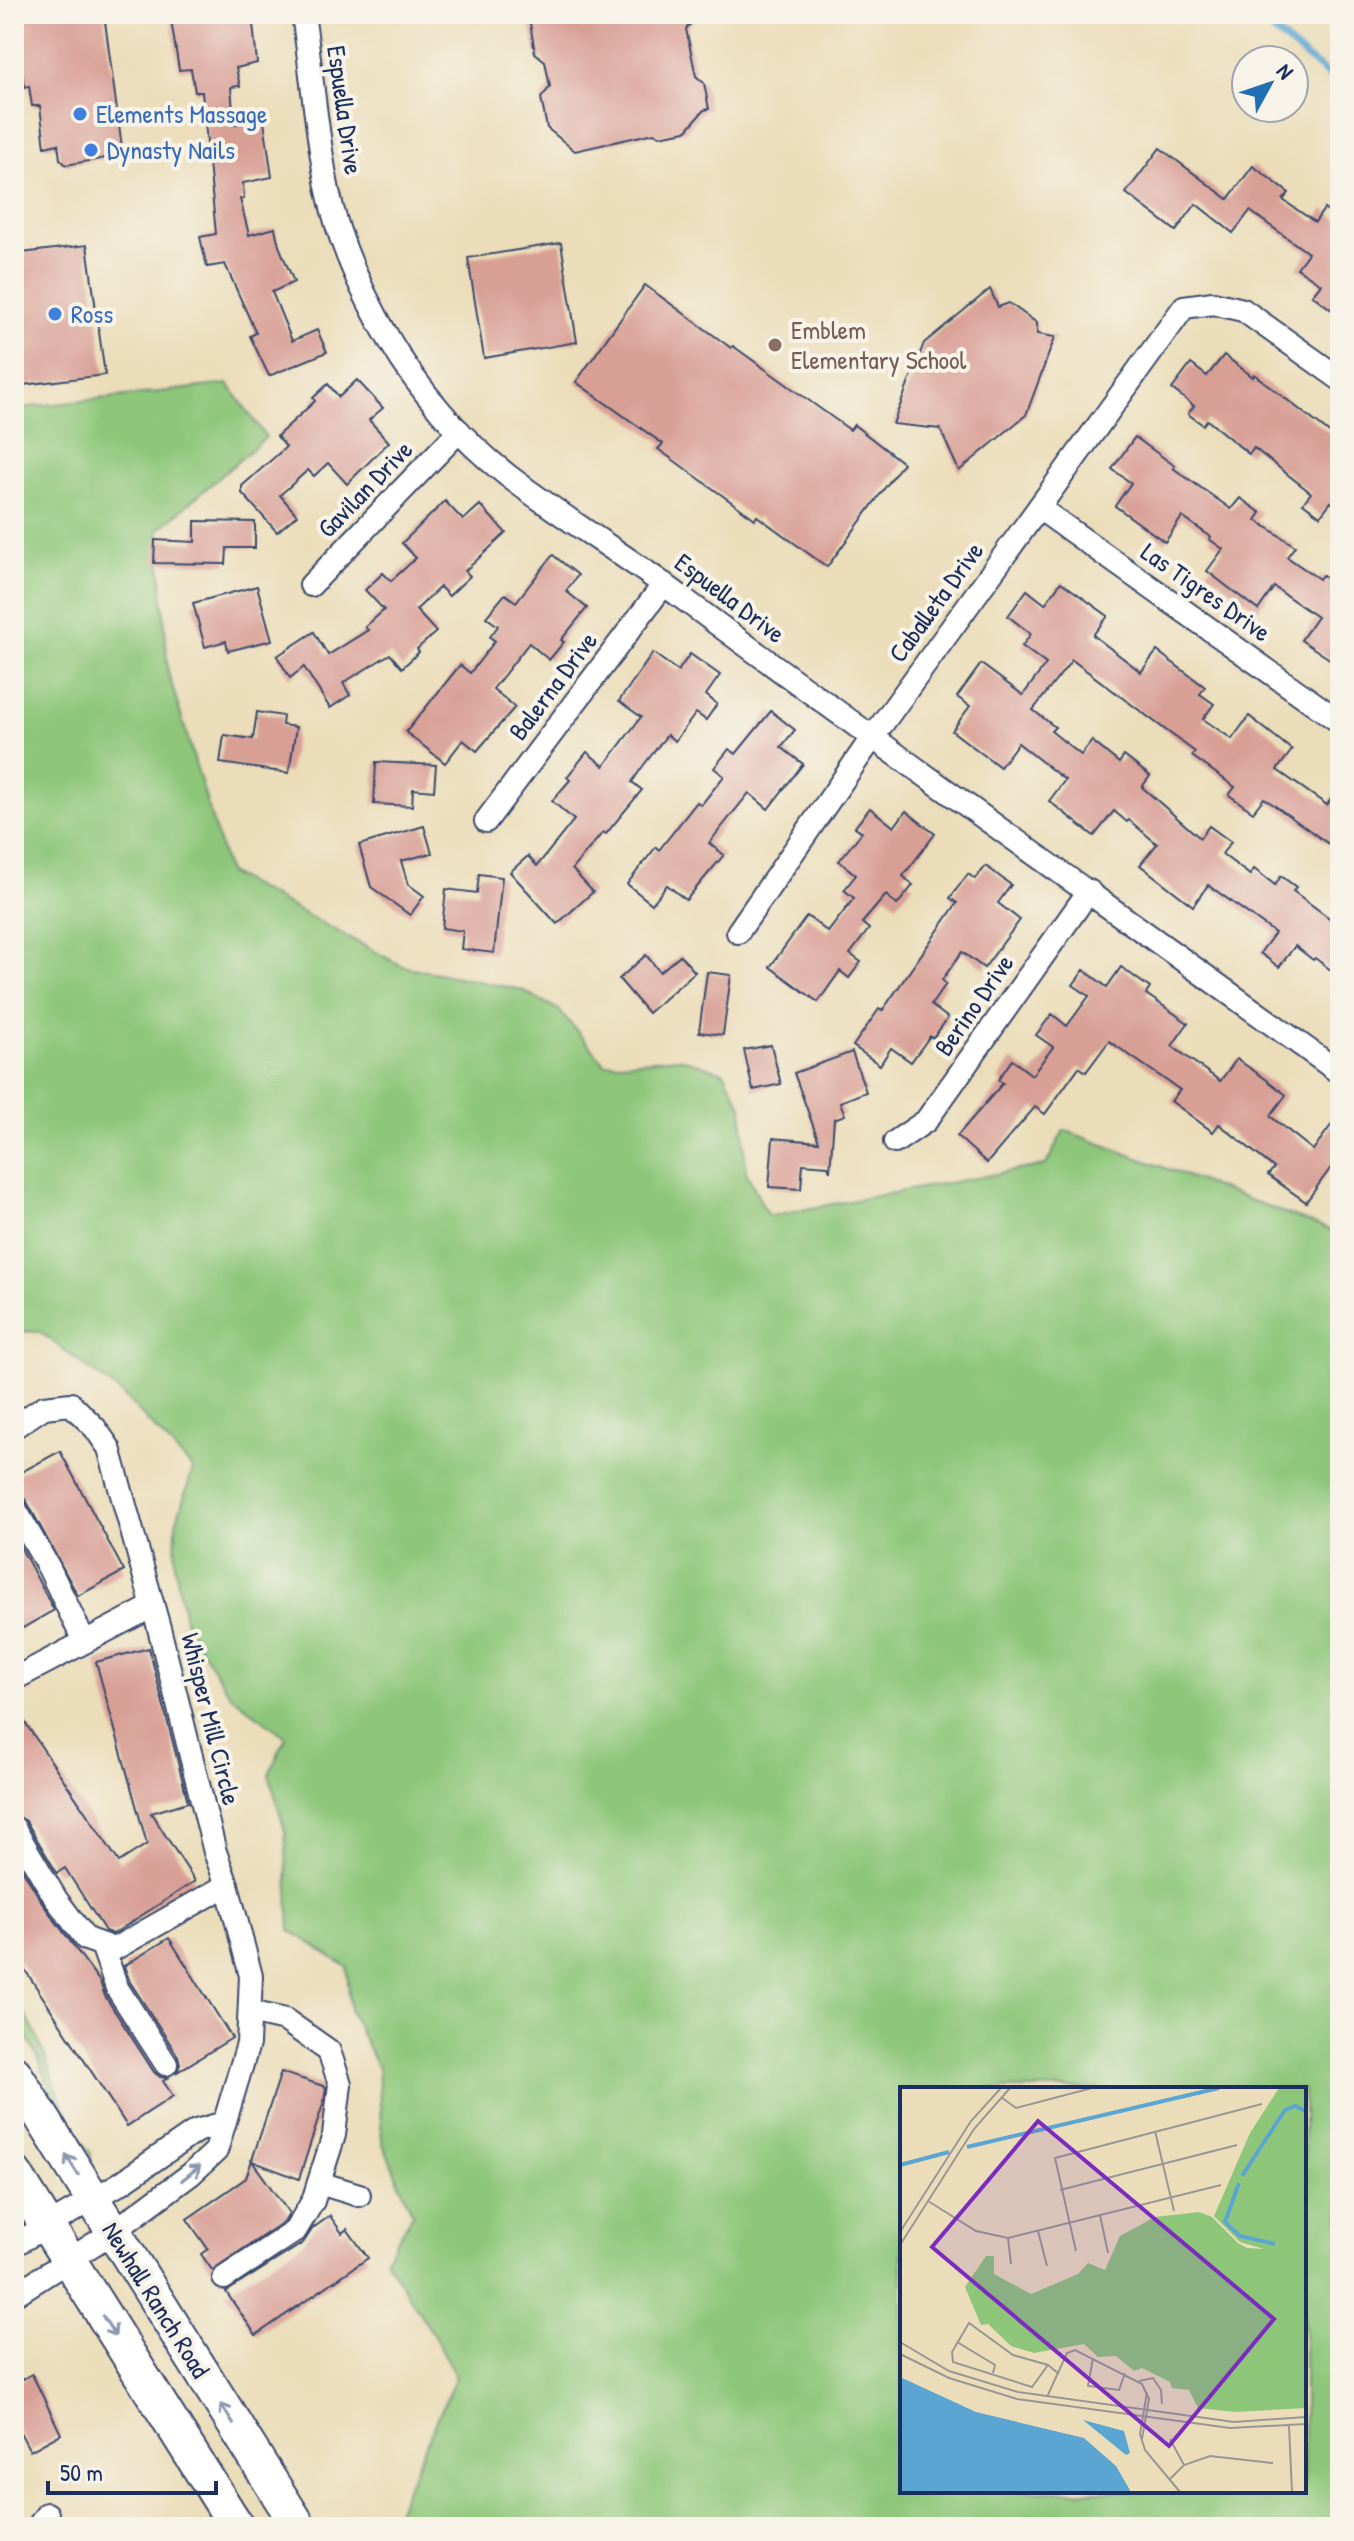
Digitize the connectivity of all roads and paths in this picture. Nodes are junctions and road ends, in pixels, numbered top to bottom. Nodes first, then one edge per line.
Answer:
1 (303, 14) edge
2 (1340, 379) edge
3 (459, 431) junction
4 (1039, 508) junction
5 (664, 584) junction
6 (311, 585) dead end
7 (1340, 722) edge
8 (872, 738) junction
9 (486, 821) dead end
10 (1089, 891) junction
11 (738, 932) dead end
12 (1340, 1073) edge
13 (895, 1142) dead end
14 (14, 1427) edge
15 (14, 1507) edge
16 (153, 1606) junction
17 (84, 1641) junction
18 (14, 1679) edge
19 (14, 1828) edge
20 (227, 1885) junction
21 (102, 1945) junction
22 (250, 2012) junction
23 (166, 2064) dead end
24 (14, 2073) edge
25 (224, 2123) junction
26 (14, 2173) edge
27 (319, 2183) junction
28 (359, 2195) dead end
29 (93, 2200) junction
30 (48, 2227) junction
31 (113, 2232) junction
32 (14, 2245) edge
33 (69, 2259) junction
34 (224, 2278) dead end
35 (14, 2295) edge
36 (237, 2527) edge
37 (299, 2527) edge

1 - 3 street, Espuella Drive
2 - 4 street, Caballeta Drive
3 - 5 street, Espuella Drive
3 - 6 street, Gavilan Drive
4 - 7 street, Las Tigres Drive
4 - 8 street, Caballeta Drive
5 - 8 street, Espuella Drive
5 - 9 street, Balerna Drive
8 - 10 street, Espuella Drive
8 - 11 street, Caballeta Drive
10 - 12 street, Espuella Drive
10 - 13 street, Berino Drive
14 - 16 street, Whisper Mill Circle
15 - 17 street
16 - 17 street
16 - 20 street, Whisper Mill Circle
17 - 18 street
19 - 21 street
20 - 21 street
20 - 22 street, Whisper Mill Circle
21 - 23 street
22 - 25 street, Whisper Mill Circle
22 - 27 street
29 -> 24 main road, Newhall Ranch Road
25 - 29 street
31 -> 25 street, Whisper Mill Circle
26 - 30 main road, Newhall Ranch Road
27 - 28 street
27 - 34 street
29 - 30 street
29 - 31 main road, Newhall Ranch Road
30 - 32 street
30 - 33 main road, Newhall Ranch Road
31 - 33 street, Whisper Mill Circle
37 -> 31 main road, Newhall Ranch Road
33 - 35 street, Whisper Mill Circle
33 -> 36 main road, Newhall Ranch Road

